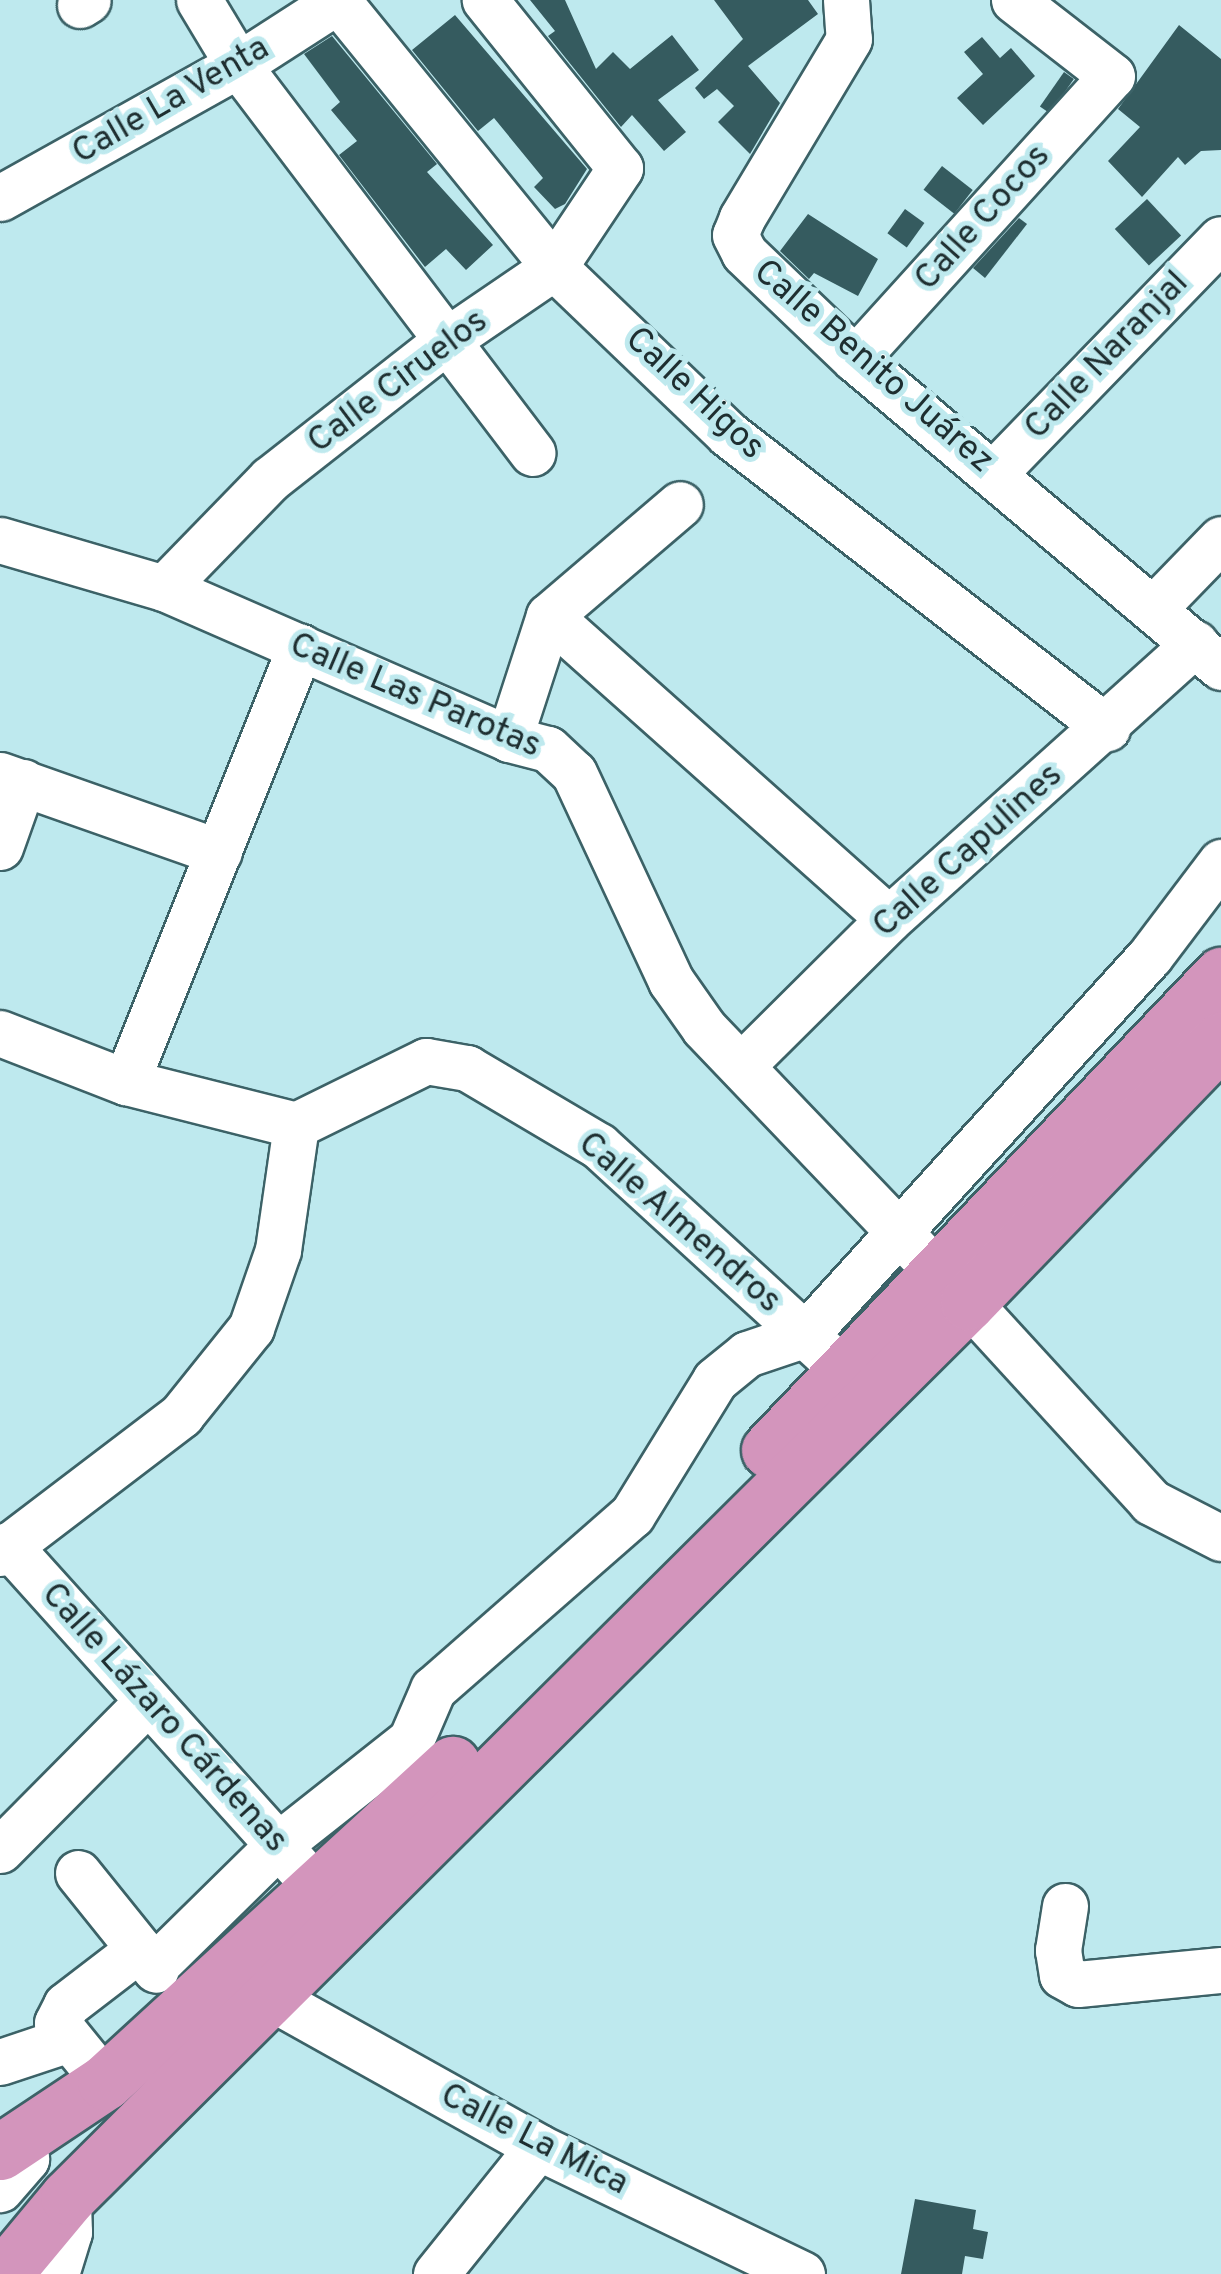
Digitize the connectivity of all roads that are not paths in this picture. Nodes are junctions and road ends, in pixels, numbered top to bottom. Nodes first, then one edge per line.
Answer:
1 (199, 0) edge
2 (338, 0) edge
3 (485, 0) edge
4 (846, 0) edge
5 (1014, 0) edge
6 (238, 65) junction
7 (0, 198) edge
8 (1221, 239) edge
9 (554, 268) junction
10 (450, 338) junction
11 (855, 359) junction
12 (533, 453) dead end
13 (993, 474) junction
14 (680, 504) dead end
15 (1221, 539) edge
16 (0, 540) edge
17 (164, 588) junction
18 (1156, 606) junction
19 (549, 616) junction
20 (300, 647) junction
21 (1208, 655) edge
22 (1107, 728) junction
23 (509, 738) junction
24 (11, 779) edge
25 (0, 846) edge
26 (220, 852) junction
27 (1221, 862) edge
28 (889, 919) junction
29 (1221, 975) edge
30 (0, 1033) edge
31 (1221, 1040) edge
32 (744, 1063) junction
33 (126, 1082) junction
34 (296, 1125) junction
35 (899, 1235) junction
36 (954, 1286) junction
37 (825, 1353) junction
38 (1221, 1538) edge
39 (4, 1549) edge
40 (147, 1702) junction
41 (278, 1845) junction
42 (0, 1850) edge
43 (78, 1873) dead end
44 (320, 1892) junction
45 (1065, 1906) dead end
46 (146, 1958) junction
47 (1221, 1970) edge
48 (270, 1997) junction
49 (186, 2012) junction
50 (66, 2040) junction
51 (0, 2062) edge
52 (105, 2082) junction
53 (538, 2146) junction
54 (0, 2152) edge
55 (0, 2177) edge
56 (0, 2188) edge
57 (68, 2197) junction
58 (4, 2274) edge
59 (56, 2274) edge
60 (436, 2274) edge
61 (802, 2274) edge

1 - 6 street
2 - 6 street, Calle La Venta
2 - 9 street, Calle Higos
3 - 9 street, Calle Ciruelos
4 - 11 street, Calle Benito Juárez
5 - 11 street, Calle Cocos
6 - 7 street, Calle La Venta
6 - 10 street
8 - 13 street, Calle Naranjal
9 - 10 street, Calle Ciruelos
9 - 22 street, Calle Higos
10 - 12 street
10 - 17 street, Calle Ciruelos
11 - 13 street, Calle Benito Juárez
13 - 18 street, Calle Benito Juárez
14 - 19 street
15 - 18 street
16 - 17 street, Calle Las Parotas
17 - 20 street, Calle Las Parotas
18 - 21 street, Calle Benito Juárez
19 - 23 street
19 - 28 street
20 - 23 street, Calle Las Parotas
20 - 26 street
21 - 22 street, Calle Capulines
22 - 28 street, Calle Capulines
23 - 32 street, Calle Las Parotas
24 - 25 street
24 - 26 street
26 - 33 street
27 - 35 street
28 - 32 street, Calle Capulines
29 - 36 highway
30 - 33 street
31 - 36 highway
32 - 35 street, Calle Las Parotas
33 - 34 street
34 - 37 street, Calle Almendros
34 - 39 street, Calle Lázaro Cárdenas
35 - 36 street, Calle Las Parotas
35 - 37 street
36 - 37 highway
36 - 38 street, Calle Las Parotas
36 - 48 highway
37 - 41 street
37 - 44 highway
39 - 40 street, Calle Lázaro Cárdenas
40 - 41 street, Calle Lázaro Cárdenas
40 - 42 street
41 - 44 street, Calle Lázaro Cárdenas
41 - 46 street
43 - 46 street
44 - 49 highway
45 - 47 street
46 - 49 street
46 - 50 street
48 - 53 street, Calle La Mica
48 - 57 highway
49 - 52 highway
50 - 51 street
50 - 52 street
52 - 54 highway
53 - 60 street
53 - 61 street, Calle La Mica
55 - 56 street
57 - 58 highway
57 - 59 street

